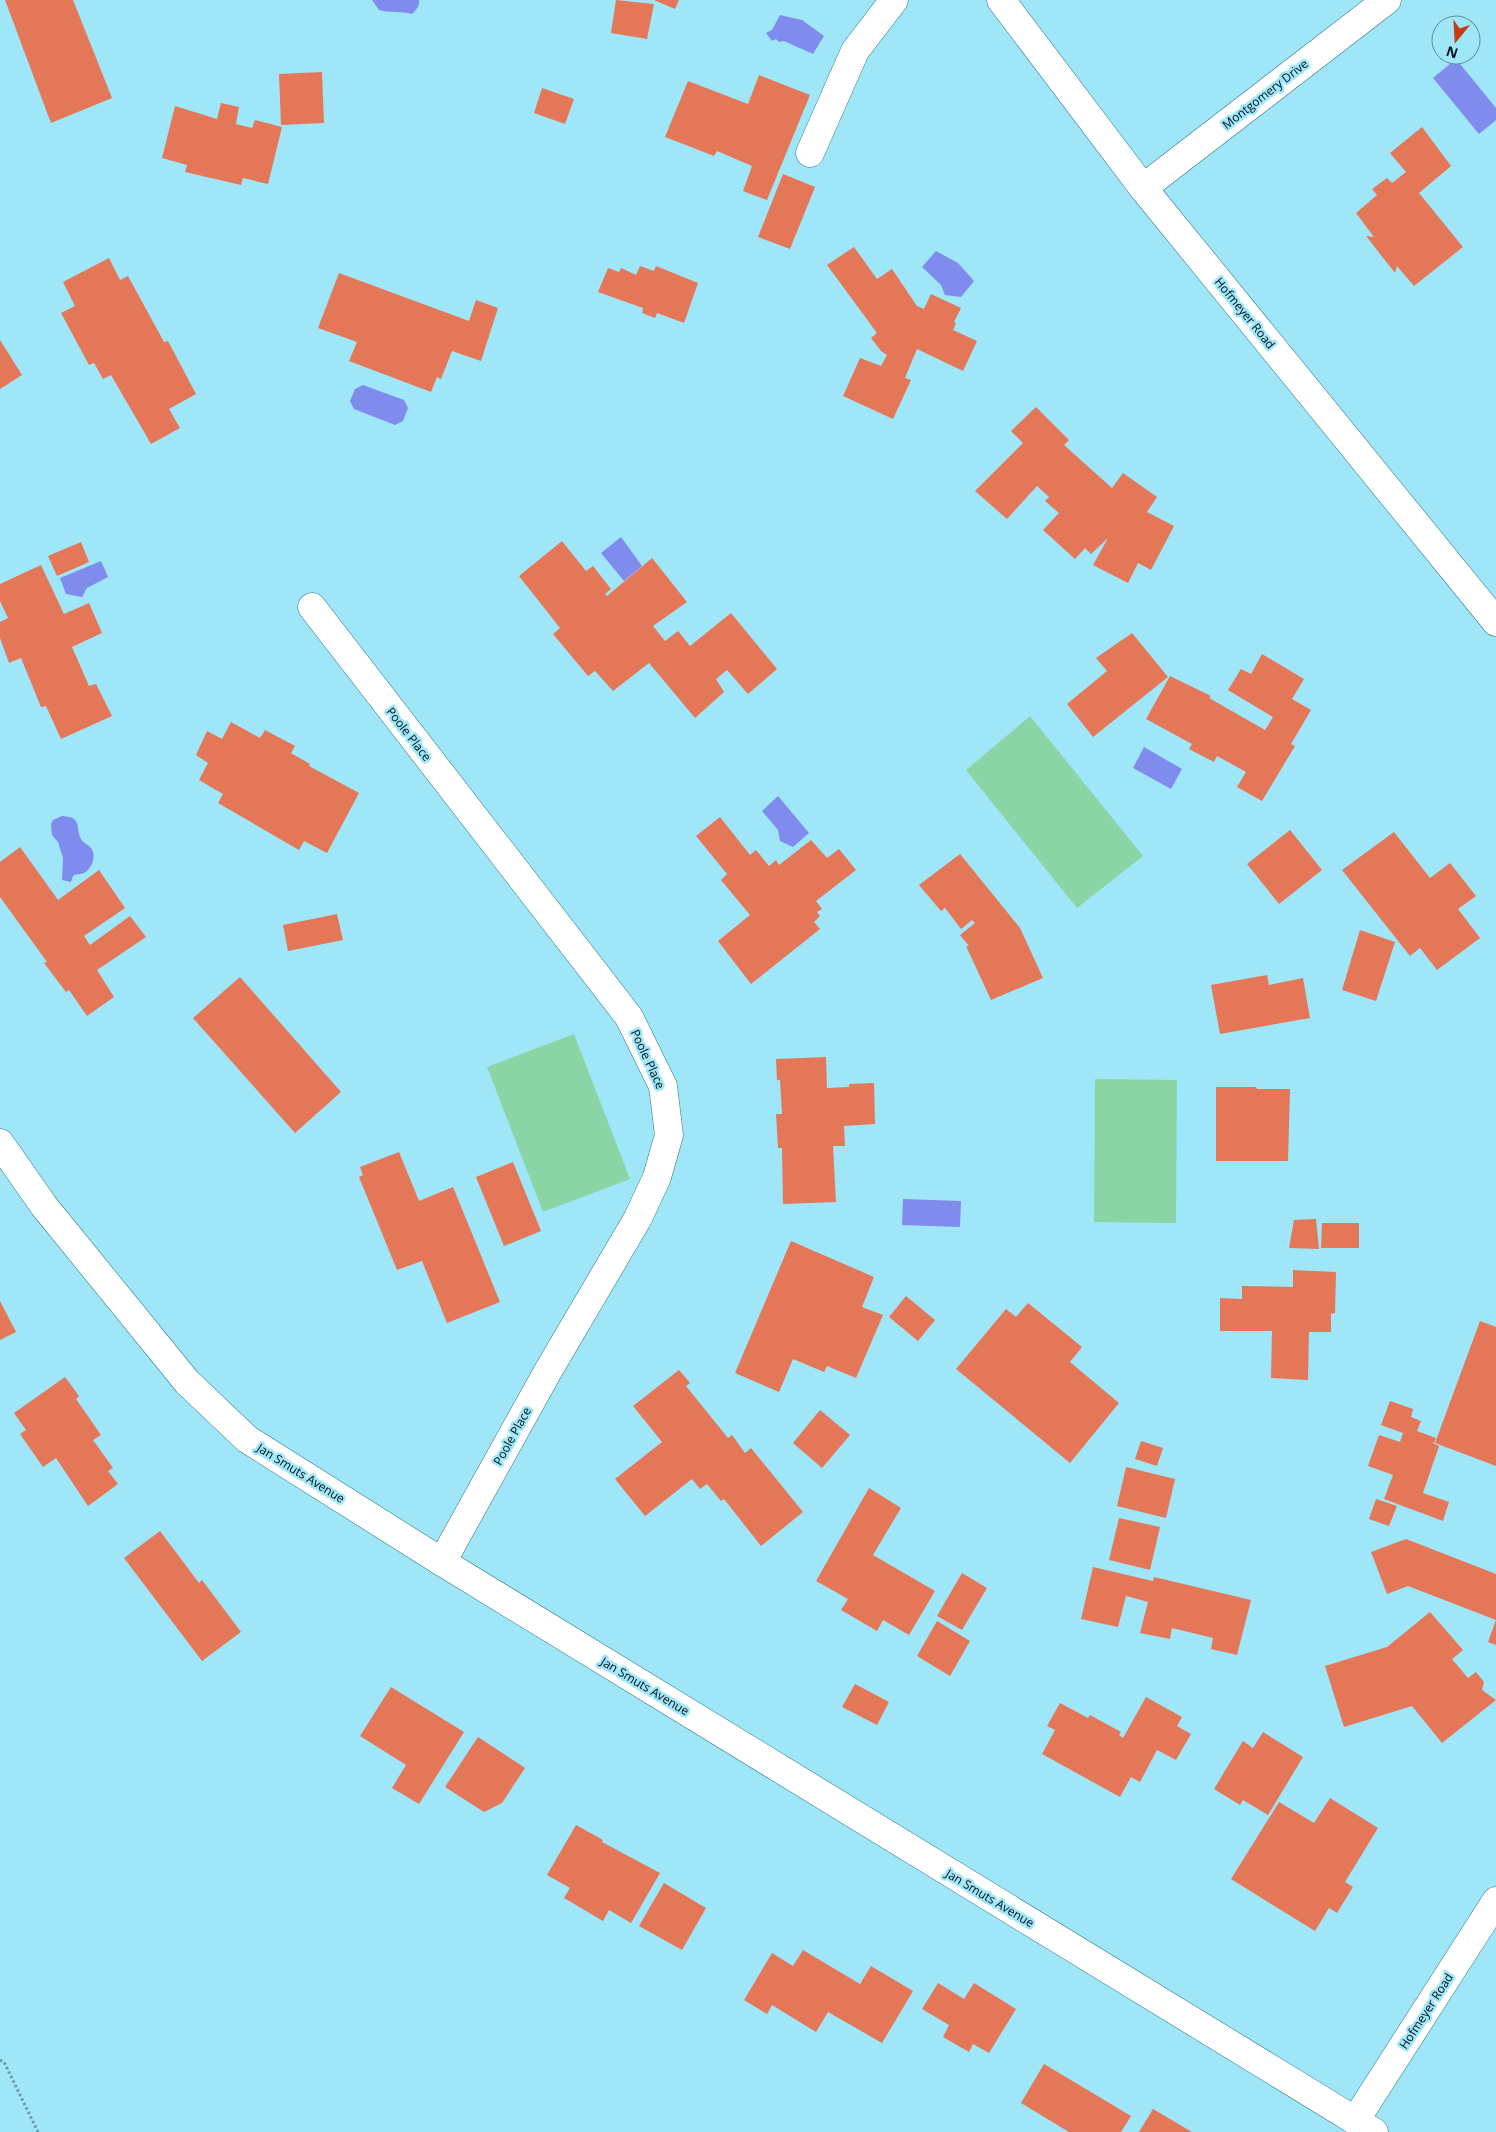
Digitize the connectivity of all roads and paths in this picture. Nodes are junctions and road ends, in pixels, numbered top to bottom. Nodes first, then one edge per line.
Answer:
1 (894, 0) edge
2 (1001, 0) edge
3 (1387, 0) edge
4 (810, 153) dead end
5 (1143, 188) junction
6 (312, 607) dead end
7 (1496, 622) edge
8 (0, 1143) edge
9 (442, 1562) junction
10 (1496, 1901) edge
11 (0, 2060) edge
12 (1365, 2126) edge
13 (38, 2132) edge

1 - 4 street
2 - 5 street, Hofmeyer Road
3 - 5 street, Montgomery Drive
5 - 7 street, Hofmeyer Road
6 - 9 street, Poole Place
8 - 9 street, Jan Smuts Avenue
9 - 12 street, Jan Smuts Avenue
10 - 12 street, Hofmeyer Road
11 - 13 path

